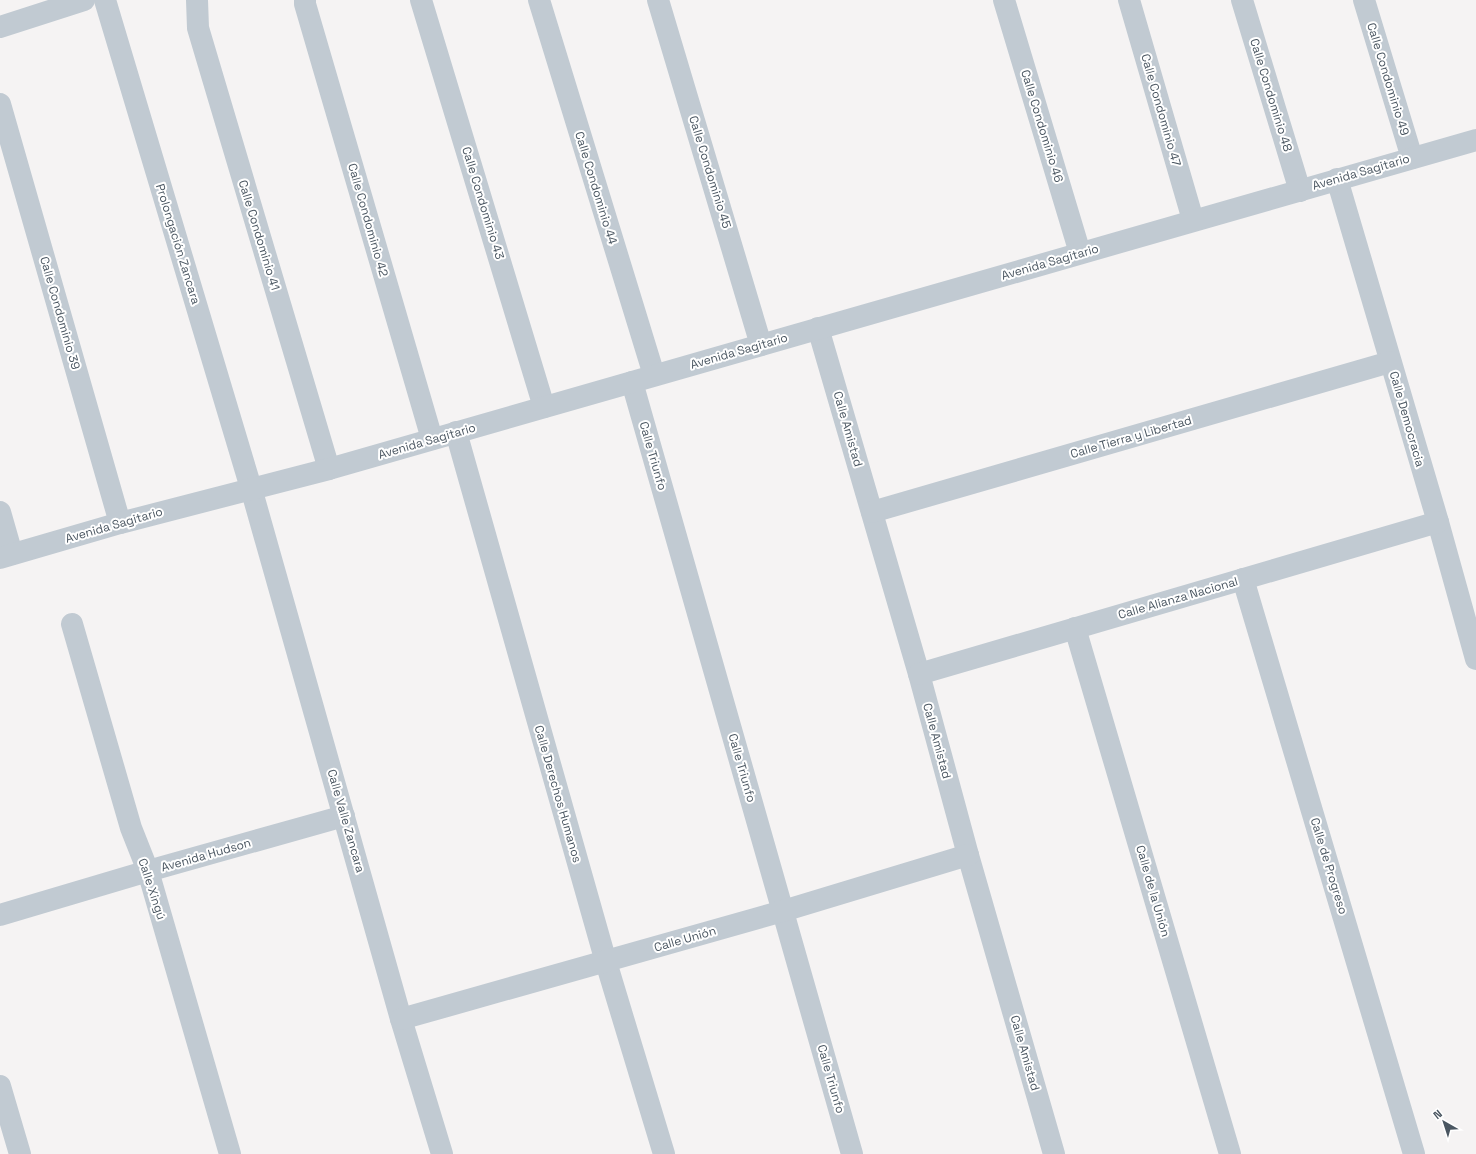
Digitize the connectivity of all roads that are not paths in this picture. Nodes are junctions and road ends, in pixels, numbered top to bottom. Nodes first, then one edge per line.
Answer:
1 (84, 0) edge
2 (105, 0) edge
3 (197, 0) edge
4 (421, 0) edge
5 (539, 0) edge
6 (658, 0) edge
7 (1004, 0) edge
8 (1129, 0) edge
9 (1242, 0) edge
10 (1364, 0) edge
11 (305, 2) edge
12 (0, 27) edge
13 (0, 106) edge
14 (1476, 140) edge
15 (1412, 158) junction
16 (1336, 179) junction
17 (1300, 191) junction
18 (1193, 220) junction
19 (1080, 253) junction
20 (818, 328) junction
21 (761, 344) junction
22 (1390, 362) junction
23 (654, 375) junction
24 (632, 382) junction
25 (544, 407) junction
26 (456, 432) junction
27 (432, 439) junction
28 (329, 469) junction
29 (251, 488) junction
30 (0, 512) edge
31 (872, 512) junction
32 (1438, 522) junction
33 (120, 523) junction
34 (6, 556) edge
35 (1243, 579) junction
36 (72, 624) dead end
37 (1075, 628) junction
38 (1476, 659) edge
39 (919, 674) junction
40 (344, 816) junction
41 (968, 855) junction
42 (148, 871) junction
43 (783, 912) junction
44 (0, 916) edge
45 (606, 962) junction
46 (401, 1019) junction
47 (0, 1086) edge
48 (20, 1154) edge
49 (230, 1154) edge
50 (442, 1154) edge
51 (664, 1154) edge
52 (852, 1154) edge
53 (1054, 1154) edge
54 (1230, 1154) edge
55 (1414, 1154) edge

1 - 12 street
2 - 29 street, Prolongación Zancara
3 - 28 street, Calle Condominio 41
4 - 25 street, Calle Condominio 43
5 - 23 street, Calle Condominio 44
6 - 21 street, Calle Condominio 45
7 - 19 street, Calle Condominio 46
8 - 18 street, Calle Condominio 47
9 - 17 street, Calle Condominio 48
10 - 15 street, Calle Condominio 49
11 - 27 street, Calle Condominio 42
13 - 33 street, Calle Condominio 39
14 - 15 street, Avenida Sagitario
15 - 16 street, Avenida Sagitario
16 - 17 street, Avenida Sagitario
16 - 22 street, Calle Democracia
17 - 18 street, Avenida Sagitario
18 - 19 street, Avenida Sagitario
19 - 20 street, Avenida Sagitario
20 - 21 street, Avenida Sagitario
20 - 31 street, Calle Amistad
21 - 23 street, Avenida Sagitario
22 - 31 street, Calle Tierra y Libertad
22 - 32 street, Calle Democracia
23 - 24 street, Avenida Sagitario
24 - 25 street, Avenida Sagitario
24 - 43 street, Calle Triunfo
25 - 26 street, Avenida Sagitario
26 - 27 street, Avenida Sagitario
26 - 45 street, Calle Derechos Humanos
27 - 28 street, Avenida Sagitario
28 - 29 street, Avenida Sagitario
29 - 33 street, Avenida Sagitario
29 - 40 street, Calle Valle Zancara
30 - 34 street
31 - 39 street, Calle Amistad
32 - 35 street, Calle Alianza Nacional
32 - 38 street, Calle Democracia
33 - 34 street, Avenida Sagitario
35 - 37 street, Calle Alianza Nacional
35 - 55 street, Calle de Progreso
36 - 42 street, Calle Xingú
37 - 39 street, Calle Alianza Nacional
37 - 54 street, Calle de la Unión
39 - 41 street, Calle Amistad
40 - 42 street, Avenida Hudson
40 - 46 street, Calle Valle Zancara
41 - 43 street, Calle Unión
41 - 53 street, Calle Amistad
42 - 44 street, Avenida Hudson
42 - 49 street, Calle Xingú
43 - 45 street, Calle Unión
43 - 52 street, Calle Triunfo
45 - 46 street, Calle Unión
45 - 51 street, Calle Derechos Humanos
46 - 50 street, Calle Valle Zancara
47 - 48 street

